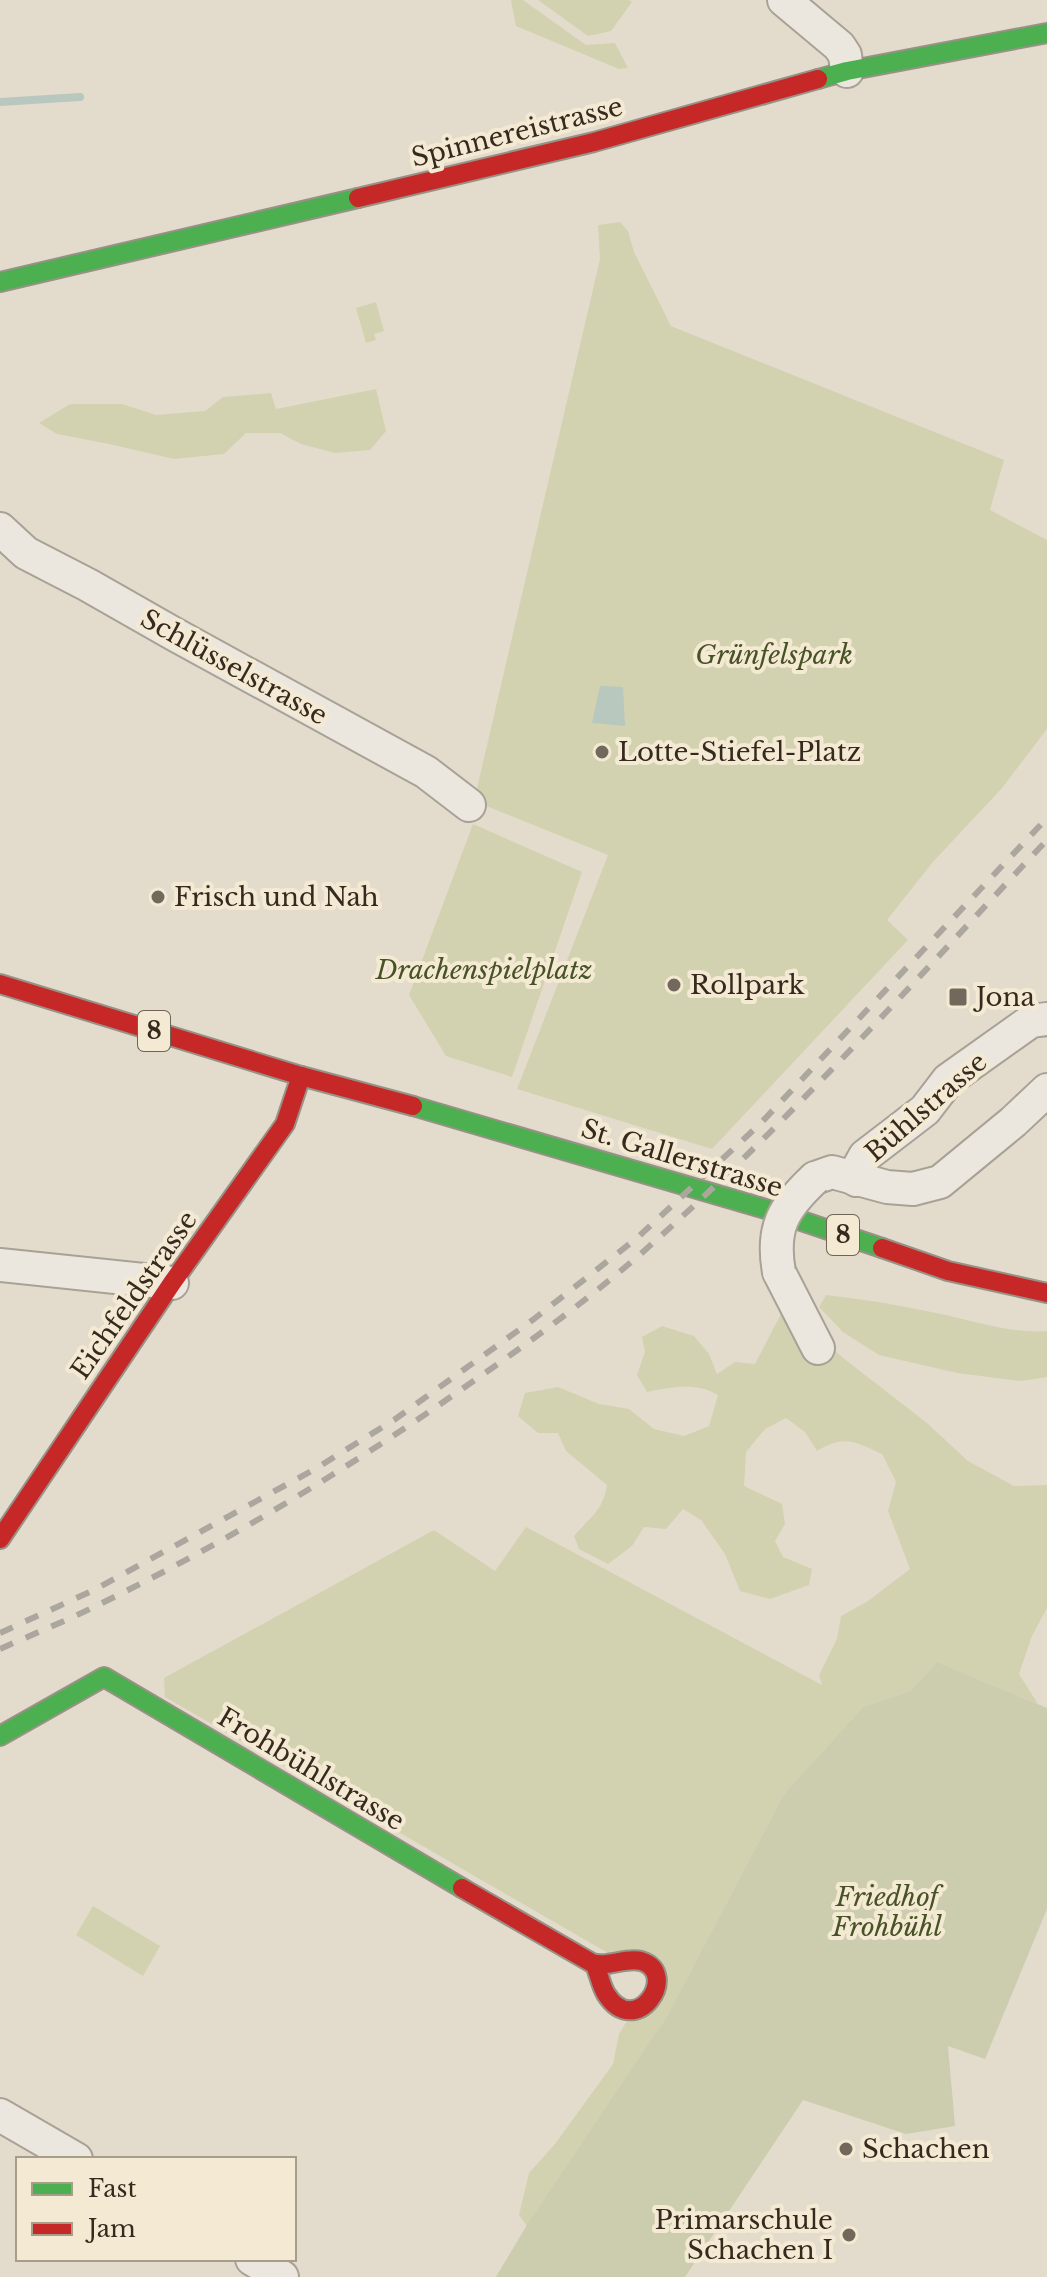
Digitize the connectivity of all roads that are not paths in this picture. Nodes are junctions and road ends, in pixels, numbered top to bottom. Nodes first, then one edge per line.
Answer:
1 (784, 0) edge
2 (1047, 33) edge
3 (847, 71) junction
4 (0, 282) edge
5 (0, 529) edge
6 (469, 805) dead end
7 (2, 982) edge
8 (1047, 1019) edge
9 (301, 1076) junction
10 (1047, 1090) edge
11 (856, 1180) junction
12 (0, 1265) edge
13 (172, 1283) junction
14 (1047, 1293) edge
15 (818, 1348) dead end
16 (3, 1530) edge
17 (0, 1736) edge
18 (595, 1965) dead end
19 (0, 2115) edge
20 (73, 2157) edge
21 (255, 2261) edge
22 (282, 2277) edge

1 - 3 street
2 - 3 street, Spinnereistrasse
3 - 4 street, Spinnereistrasse
5 - 6 street, Schlüsselstrasse
7 - 9 street, 8
8 - 11 street, Bühlstrasse
9 - 13 street, Eichfeldstrasse
9 - 14 street, St. Gallerstrasse / 8
10 - 11 street, Bühlstrasse
11 - 15 street, Bühlstrasse, bridge
12 - 13 street
13 - 16 street, Eichfeldstrasse
17 - 18 street, Frohbühlstrasse
19 - 20 street
21 - 22 street

